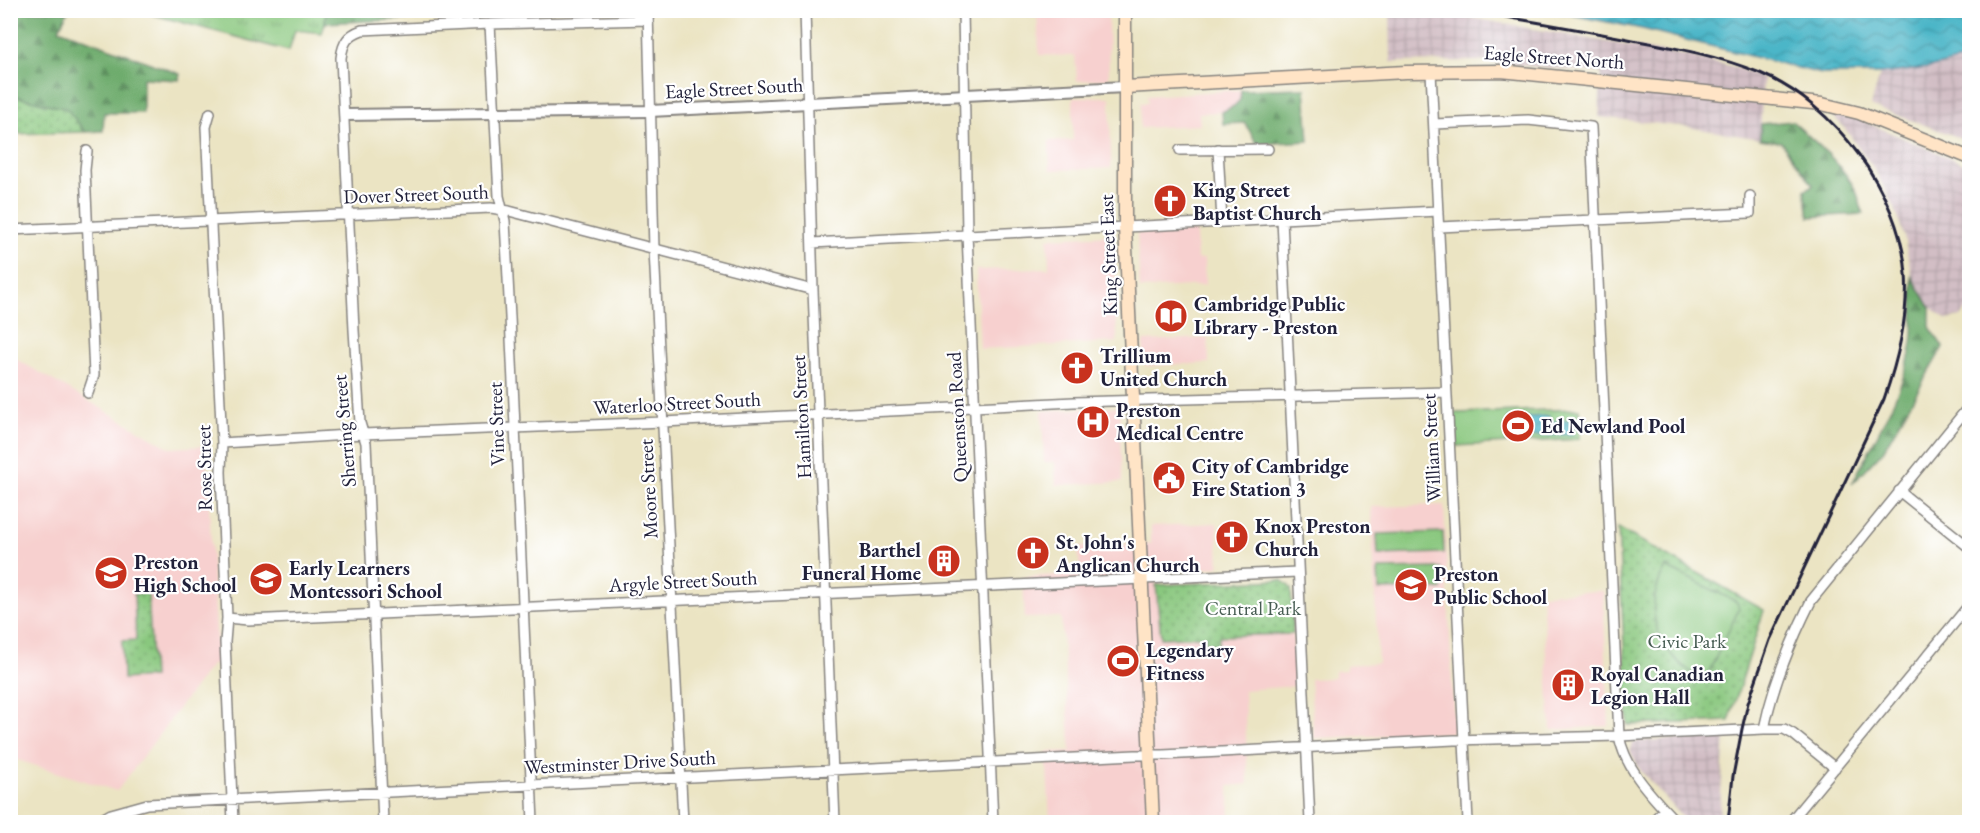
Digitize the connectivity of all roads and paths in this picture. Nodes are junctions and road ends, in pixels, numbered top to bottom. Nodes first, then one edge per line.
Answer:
1 (805, 10) edge
2 (963, 10) edge
3 (1125, 10) edge
4 (648, 15) edge
5 (490, 24) junction
6 (1431, 72) junction
7 (1125, 87) junction
8 (966, 94) junction
9 (808, 103) junction
10 (650, 111) junction
11 (495, 112) junction
12 (210, 113) dead end
13 (345, 115) junction
14 (1434, 124) junction
15 (1218, 149) junction
16 (1268, 149) dead end
17 (1180, 150) dead end
18 (87, 151) dead end
19 (1970, 158) edge
20 (1750, 196) dead end
21 (502, 210) junction
22 (1438, 211) junction
23 (348, 214) junction
24 (1282, 219) junction
25 (1595, 220) junction
26 (210, 221) junction
27 (1222, 222) junction
28 (88, 226) junction
29 (1125, 227) junction
30 (1439, 227) junction
31 (10, 230) edge
32 (967, 234) junction
33 (812, 243) junction
34 (654, 250) junction
35 (813, 290) junction
36 (1446, 392) junction
37 (88, 393) dead end
38 (1289, 396) junction
39 (1133, 401) junction
40 (1970, 405) edge
41 (975, 407) junction
42 (819, 414) junction
43 (663, 422) junction
44 (514, 428) junction
45 (363, 434) junction
46 (222, 443) junction
47 (1899, 491) junction
48 (1970, 548) edge
49 (1298, 572) junction
50 (1141, 579) junction
51 (983, 585) junction
52 (826, 592) junction
53 (671, 600) junction
54 (1970, 604) edge
55 (523, 606) junction
56 (373, 614) junction
57 (227, 618) junction
58 (1764, 729) junction
59 (1619, 736) junction
60 (1463, 741) junction
61 (1306, 747) junction
62 (1149, 755) junction
63 (991, 763) junction
64 (1835, 768) junction
65 (833, 769) junction
66 (681, 778) junction
67 (532, 784) junction
68 (382, 792) junction
69 (232, 799) junction
70 (1664, 810) junction
71 (97, 822) edge
72 (233, 822) edge
73 (383, 822) edge
74 (533, 822) edge
75 (683, 822) edge
76 (835, 822) edge
77 (993, 822) edge
78 (1153, 822) edge
79 (1310, 822) edge
80 (1468, 822) edge
81 (1652, 822) edge
82 (1676, 822) edge
83 (1790, 822) edge

1 - 9 street, Hamilton Street
2 - 8 street, Queenston Road
3 - 7 main road, King Street East
4 - 5 street
4 - 10 street, Moore Street
5 - 11 street, Vine Street
5 - 13 street, Sherring Street
6 - 7 main road, Eagle Street North
6 - 14 street, William Street
6 - 19 main road, Eagle Street North
7 - 8 street, Eagle Street South
7 - 29 main road, King Street East
8 - 9 street, Eagle Street South
8 - 32 street, Queenston Road
9 - 10 street, Eagle Street South
9 - 33 street, Hamilton Street
10 - 11 street, Eagle Street South
10 - 34 street, Moore Street
11 - 13 street, Eagle Street South
11 - 21 street, Vine Street
12 - 26 street, Rose Street
13 - 23 street, Sherring Street
14 - 22 street, William Street
14 - 25 street
15 - 16 street
15 - 17 street
15 - 27 street
18 - 28 street
20 - 25 street
21 - 23 street, Dover Street South
21 - 34 street, Dover Street South
21 - 44 street, Vine Street
22 - 24 street
22 - 30 street, William Street
23 - 26 street, Dover Street South
23 - 45 street, Sherring Street
24 - 27 street
24 - 38 street
25 - 30 street
25 - 59 street
26 - 28 street, Dover Street South
26 - 46 street, Rose Street
27 - 29 street
28 - 31 street, Dover Street South
28 - 37 street
29 - 32 street
29 - 39 main road, King Street East
30 - 36 street, William Street
32 - 33 street
32 - 41 street, Queenston Road
33 - 35 street, Hamilton Street
34 - 35 street, Dover Street South
34 - 43 street, Moore Street
35 - 42 street, Hamilton Street
36 - 38 street, Waterloo Street South
36 - 60 street, William Street
38 - 39 street, Waterloo Street South
38 - 49 street
39 - 41 street, Waterloo Street South
39 - 50 main road, King Street East
40 - 47 street
41 - 42 street, Waterloo Street South
41 - 51 street, Queenston Road
42 - 43 street, Waterloo Street South
42 - 52 street, Hamilton Street
43 - 44 street, Waterloo Street South
43 - 53 street, Moore Street
44 - 45 street, Waterloo Street South
44 - 55 street, Vine Street
45 - 46 street, Waterloo Street South
45 - 56 street, Sherring Street
46 - 57 street, Rose Street
47 - 48 street
47 - 58 street
49 - 50 street, Argyle Street South
49 - 61 street
50 - 51 street, Argyle Street South
50 - 62 main road, King Street East
51 - 52 street, Argyle Street South
51 - 63 street, Queenston Road
52 - 53 street, Argyle Street South
52 - 65 street, Hamilton Street
53 - 55 street, Argyle Street South
53 - 66 street, Moore Street
54 - 64 street
55 - 56 street, Argyle Street South
55 - 67 street, Vine Street
56 - 57 street, Argyle Street South
56 - 68 street, Sherring Street
57 - 69 street, Rose Street
58 - 59 street, Westminster Drive South
58 - 64 street, Westminster Drive South
59 - 60 street, Westminster Drive South
59 - 70 street
60 - 61 street, Westminster Drive South
60 - 80 street, William Street
61 - 62 street, Westminster Drive South
61 - 79 street
62 - 63 street, Westminster Drive South
62 - 78 main road, King Street East
63 - 65 street, Westminster Drive South
63 - 77 street, Queenston Road
64 - 83 street
65 - 66 street, Westminster Drive South
65 - 76 street, Hamilton Street
66 - 67 street, Westminster Drive South
66 - 75 street, Moore Street
67 - 68 street, Westminster Drive South
67 - 74 street, Vine Street
68 - 69 street, Westminster Drive South
68 - 73 street, Sherring Street
69 - 71 street, Westminster Drive South
69 - 72 street, Rose Street
70 - 81 street
70 - 82 street

